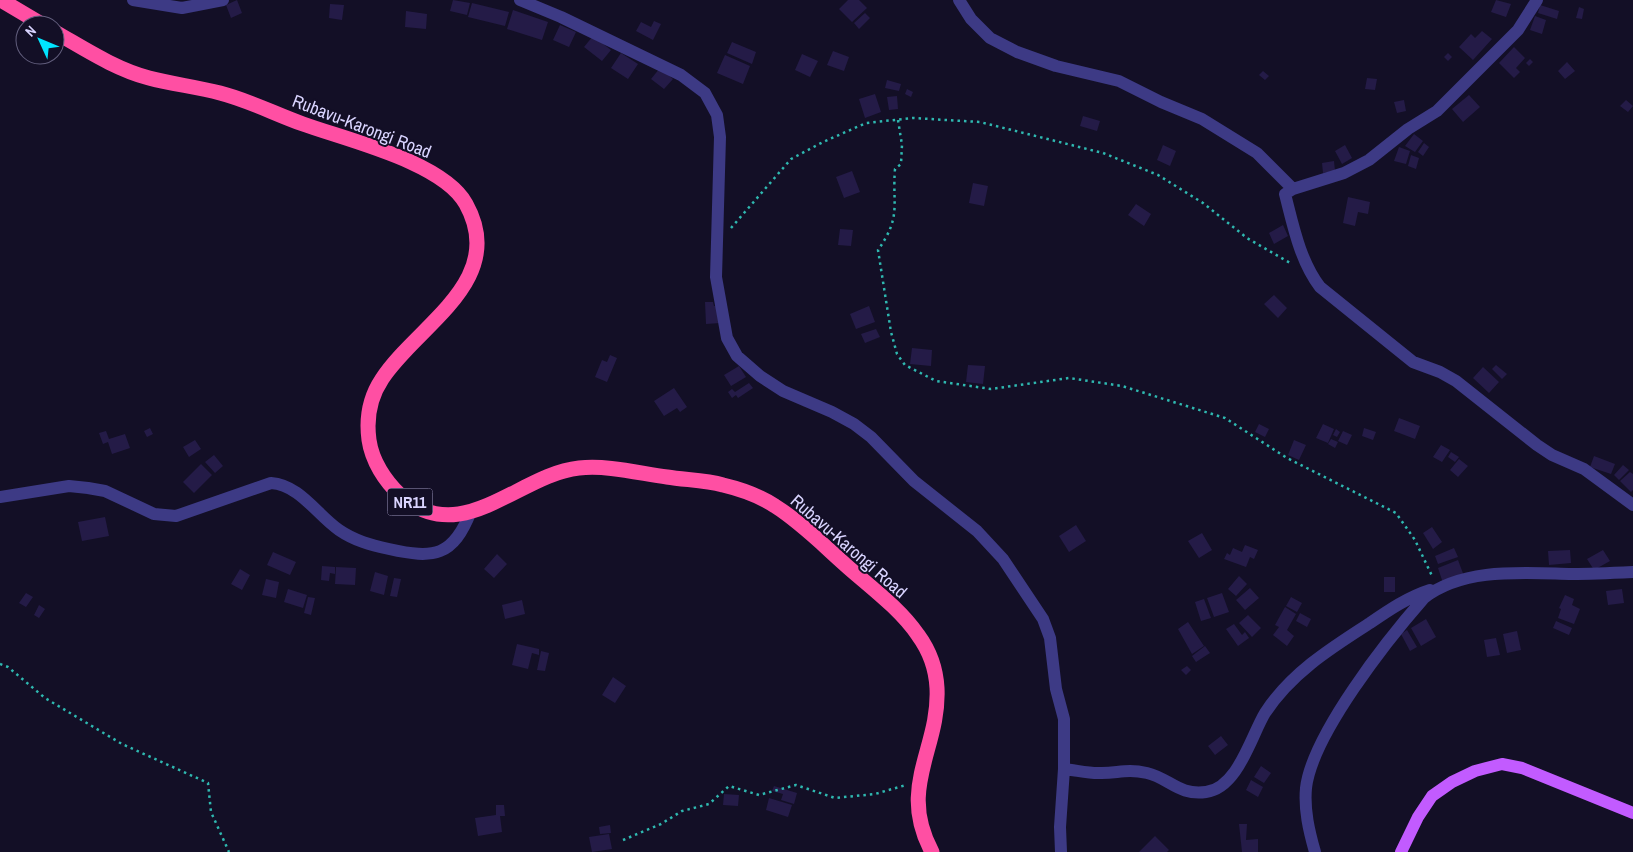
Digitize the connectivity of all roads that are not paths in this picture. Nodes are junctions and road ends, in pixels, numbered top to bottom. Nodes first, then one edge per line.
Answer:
1 (1, 0) edge
2 (133, 0) edge
3 (223, 0) edge
4 (520, 0) edge
5 (959, 0) edge
6 (1537, 0) edge
7 (26, 15) edge
8 (65, 38) edge
9 (1293, 189) junction
10 (0, 497) edge
11 (1633, 505) edge
12 (471, 511) junction
13 (1633, 572) edge
14 (1437, 588) junction
15 (1064, 769) junction
16 (1633, 814) edge
17 (932, 852) edge
18 (1061, 852) edge
19 (1315, 852) edge
20 (1401, 852) edge

1 - 7 highway
2 - 3 street
4 - 15 street
5 - 9 street
6 - 9 street
8 - 12 highway, Rubavu-Karongi Road / NR11
9 - 11 street
10 - 12 street
12 - 17 highway, Rubavu-Karongi Road / NR11
13 - 14 street
14 - 15 street
14 - 19 street
15 - 18 street
16 - 20 main road

